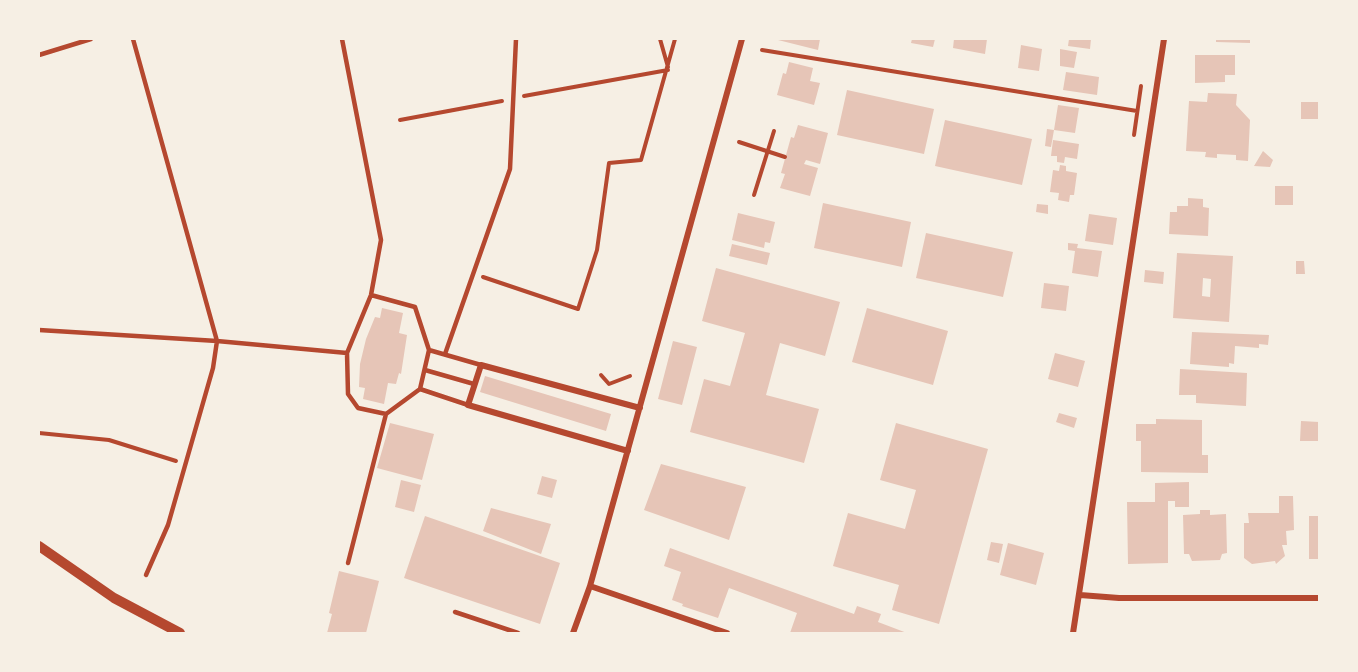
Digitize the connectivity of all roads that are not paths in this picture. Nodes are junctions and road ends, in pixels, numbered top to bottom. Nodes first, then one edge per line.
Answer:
1 (91, 39) edge
2 (133, 39) edge
3 (342, 39) edge
4 (516, 39) edge
5 (742, 39) edge
6 (1164, 39) edge
7 (39, 55) edge
8 (371, 295) junction
9 (39, 330) edge
10 (217, 340) junction
11 (429, 350) junction
12 (347, 353) junction
13 (445, 354) junction
14 (481, 364) junction
15 (425, 370) junction
16 (474, 384) junction
17 (420, 389) junction
18 (468, 405) junction
19 (640, 408) junction
20 (386, 414) junction
21 (628, 451) junction
22 (39, 546) edge
23 (348, 563) dead end
24 (146, 575) dead end
25 (590, 586) junction
26 (1080, 595) junction
27 (1319, 598) edge
28 (455, 612) dead end
29 (180, 633) edge
30 (518, 633) edge
31 (573, 633) edge
32 (727, 633) edge
33 (1073, 633) edge

1 - 7 lane
2 - 10 lane
3 - 8 lane
4 - 13 lane
5 - 19 street
6 - 26 street
8 - 11 lane
8 - 12 lane
9 - 10 lane
10 - 12 lane
10 - 24 lane
11 - 13 lane
11 - 15 lane
12 - 20 lane
13 - 14 lane
14 - 16 street
14 - 19 street
15 - 16 lane
15 - 17 lane
16 - 18 street
17 - 18 lane
17 - 20 lane
18 - 21 street
19 - 21 street
20 - 23 lane
21 - 25 street
22 - 29 street
25 - 31 street
25 - 32 street
26 - 27 street
26 - 33 street
28 - 30 lane

